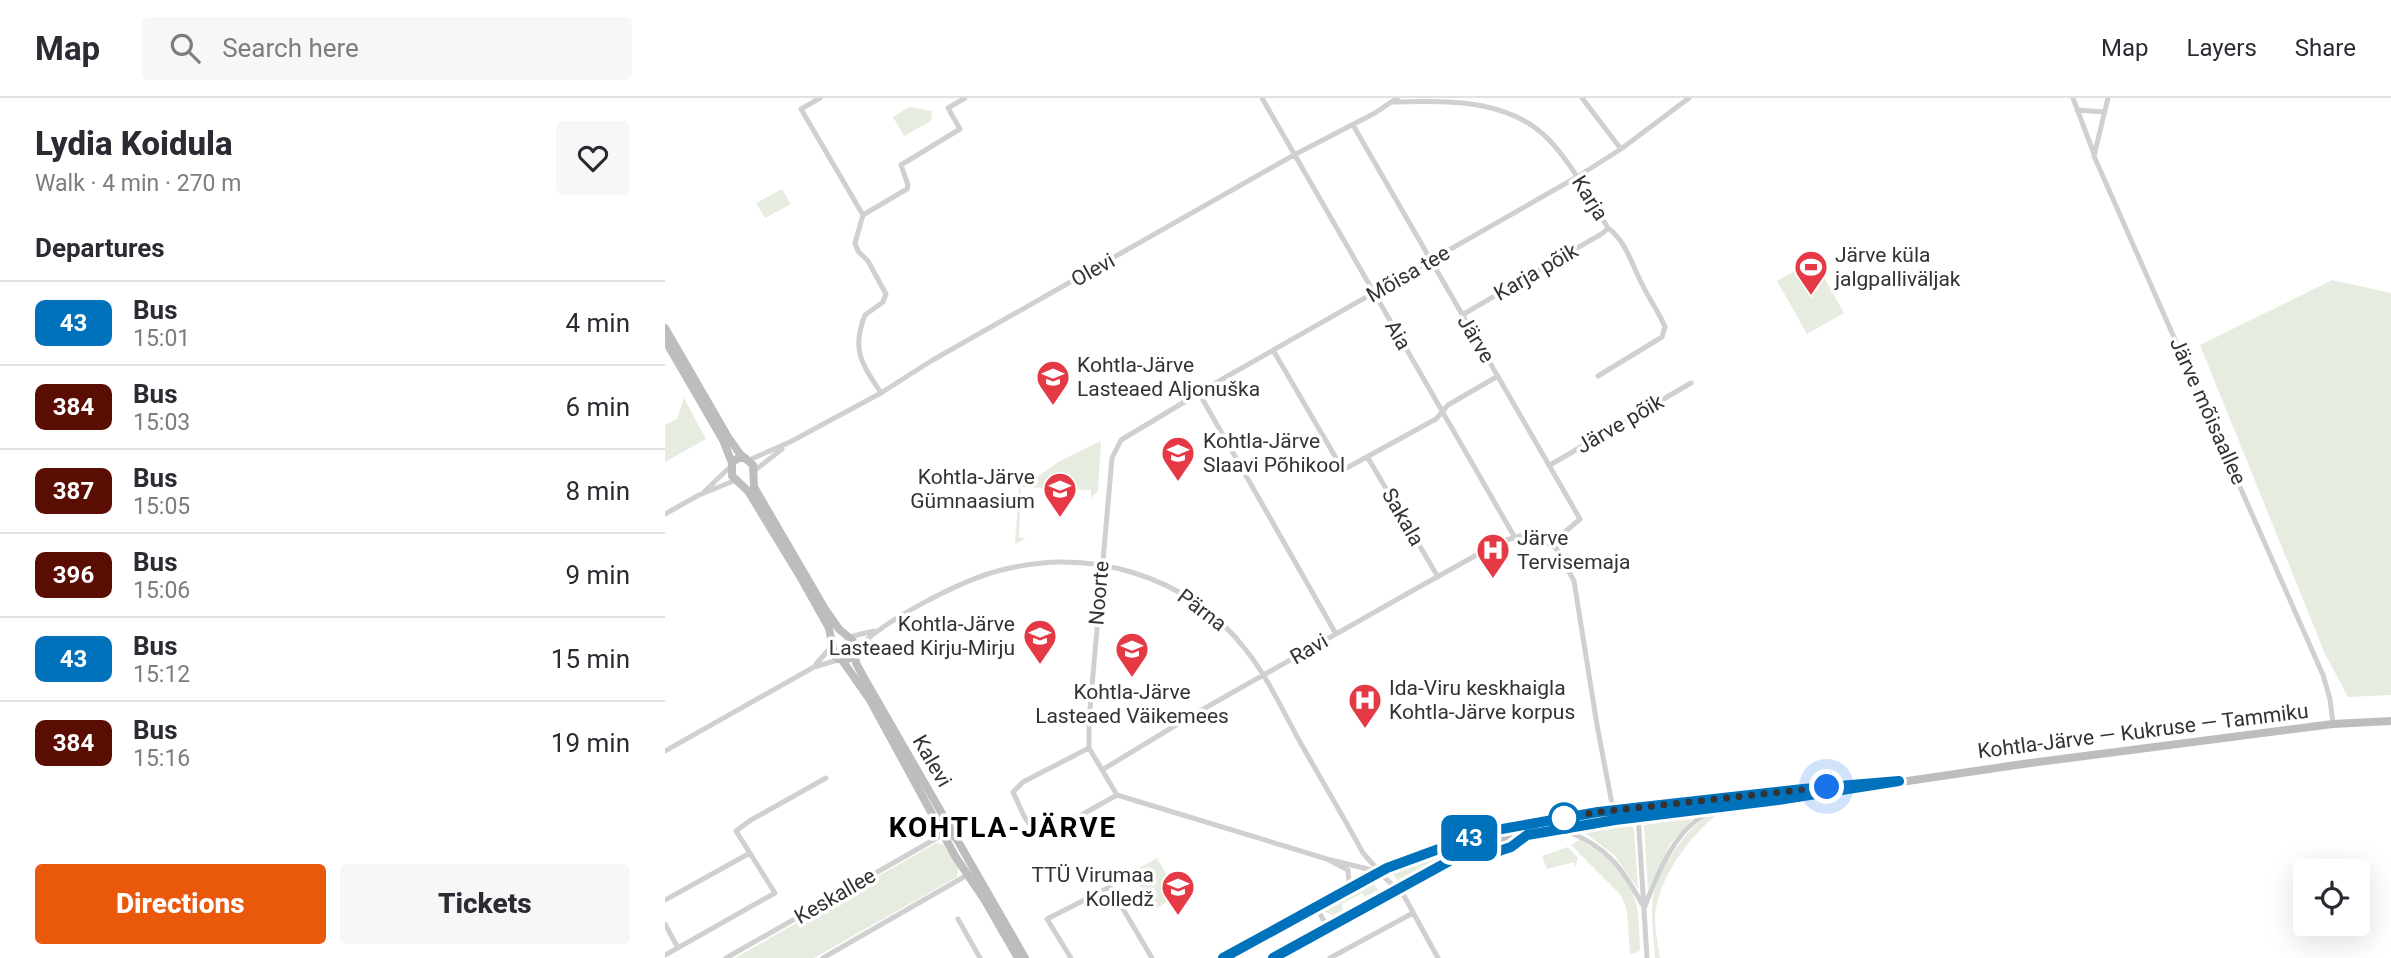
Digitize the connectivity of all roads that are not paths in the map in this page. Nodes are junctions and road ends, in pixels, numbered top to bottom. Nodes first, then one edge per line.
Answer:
1 (820, 98) edge
2 (965, 98) edge
3 (1262, 98) edge
4 (1582, 98) edge
5 (1689, 98) edge
6 (2073, 98) edge
7 (2108, 98) edge
8 (1395, 100) edge
9 (2077, 110) junction
10 (2105, 113) junction
11 (1353, 125) junction
12 (1621, 149) junction
13 (1294, 156) junction
14 (2094, 156) junction
15 (1577, 177) junction
16 (863, 215) junction
17 (1608, 228) junction
18 (1430, 261) junction
19 (1374, 294) junction
20 (1462, 315) junction
21 (665, 328) edge
22 (665, 340) edge
23 (1273, 350) junction
24 (1499, 376) junction
25 (1598, 376) dead end
26 (1691, 383) dead end
27 (881, 393) junction
28 (1199, 393) junction
29 (1443, 411) junction
30 (1121, 440) joint
31 (790, 442) junction
32 (1368, 458) junction
33 (747, 459) junction
34 (731, 465) junction
35 (1550, 465) junction
36 (753, 473) junction
37 (738, 481) junction
38 (699, 495) junction
39 (665, 514) edge
40 (1517, 536) junction
41 (1551, 544) junction
42 (1102, 564) junction
43 (1438, 577) junction
44 (877, 630) junction
45 (1336, 634) junction
46 (848, 637) junction
47 (832, 645) junction
48 (855, 651) junction
49 (841, 660) junction
50 (814, 667) junction
51 (1263, 676) junction
52 (2391, 721) edge
53 (2333, 724) junction
54 (1089, 748) junction
55 (665, 751) edge
56 (1102, 770) junction
57 (826, 778) dead end
58 (1899, 781) junction
59 (1117, 795) junction
60 (1723, 807) junction
61 (1613, 810) junction
62 (1638, 813) junction
63 (1615, 820) junction
64 (1563, 830) junction
65 (944, 834) junction
66 (960, 845) junction
67 (750, 853) junction
68 (1327, 859) junction
69 (1379, 872) junction
70 (971, 873) junction
71 (1400, 892) junction
72 (1336, 896) junction
73 (665, 900) edge
74 (1319, 905) junction
75 (1644, 908) junction
76 (1413, 913) junction
77 (958, 919) dead end
78 (665, 925) edge
79 (1333, 925) junction
80 (678, 948) junction
81 (665, 955) edge
82 (726, 958) edge
83 (823, 958) edge
84 (980, 958) edge
85 (1018, 958) edge
86 (1025, 958) edge
87 (1072, 958) edge
88 (1152, 958) edge
89 (1223, 958) edge
90 (1273, 958) edge
91 (1330, 958) edge
92 (1438, 958) edge
93 (1647, 958) edge

1 - 16 street
2 - 16 street
3 - 13 street, Aia
4 - 12 street
5 - 12 street, Mõisa tee
6 - 9 street, Järve mõisaallee
7 - 10 street
8 - 11 street, Olevi
8 - 15 street, Karja
9 - 10 street
9 - 14 street, Järve mõisaallee
10 - 14 street
11 - 13 street, Olevi
11 - 18 street, Järve
12 - 15 street, Mõisa tee
13 - 19 street, Aia
13 - 27 street, Olevi
14 - 53 street, Järve mõisaallee
15 - 17 street, Karja
15 - 18 street, Mõisa tee
16 - 27 street
17 - 20 street, Karja põik
17 - 25 street, Karja
18 - 19 street, Mõisa tee
18 - 20 street, Järve
19 - 23 street, Mõisa tee
19 - 29 street, Aia
20 - 24 street, Järve
21 - 33 main road, Kalevi
22 - 34 main road, Kalevi
23 - 28 street, Mõisa tee
23 - 32 street
24 - 29 street
24 - 35 street, Järve
26 - 35 street, Järve põik
27 - 31 street, Olevi
28 - 30 street, Mõisa tee
28 - 45 street
29 - 32 street
29 - 40 street, Aia
30 - 42 street, Noorte
31 - 33 street, Olevi
31 - 36 street, Olevi
32 - 43 street, Sakala
33 - 34 main road
33 - 36 main road, Kalevi
34 - 37 main road, Kalevi
34 - 38 street
35 - 41 street, Järve
36 - 37 main road
36 - 46 main road, Kalevi
37 - 38 street
37 - 47 main road, Kalevi
38 - 39 street
40 - 41 street
40 - 43 street, Ravi
41 - 61 street
42 - 44 street, Pärna
42 - 51 street, Pärna
42 - 54 street, Noorte
43 - 45 street, Ravi
44 - 46 street, Pärna
44 - 48 street, Pärna
45 - 51 street, Ravi
46 - 47 main road
46 - 48 main road, Kalevi
47 - 49 main road, Kalevi
47 - 50 street
48 - 49 main road
48 - 66 main road, Kalevi
49 - 50 street
49 - 65 main road, Kalevi
50 - 55 street
51 - 56 street, Ravi
51 - 69 street, Pärna
52 - 53 main road, Kohtla-Järve — Kukruse — Tammiku
53 - 58 main road, Kohtla-Järve — Kukruse — Tammiku
54 - 56 street
54 - 59 street
56 - 59 street
57 - 67 street
58 - 60 main road, Kohtla-Järve — Kukruse — Tammiku
58 - 62 main road, Kohtla-Järve — Kukruse — Tammiku
59 - 68 street
60 - 62 main road, Kohtla-Järve — Kukruse — Tammiku
60 - 75 street
61 - 62 main road
61 - 63 street
61 - 69 main road
62 - 63 main road
62 - 75 street
63 - 64 main road
64 - 71 main road
64 - 75 street
65 - 66 street
65 - 70 main road, Kalevi
65 - 82 street, Keskallee
66 - 70 main road, Kalevi
67 - 73 street
67 - 80 street
68 - 69 street
68 - 72 street
69 - 71 street, Pärna
69 - 72 main road
70 - 83 street
70 - 85 main road, Kalevi
70 - 86 main road, Kalevi
71 - 76 street
71 - 79 main road
72 - 74 main road
74 - 79 street
74 - 89 main road
75 - 93 street
76 - 91 street
76 - 92 street
77 - 84 street
78 - 80 street
79 - 90 main road
80 - 81 street
87 - 88 street

